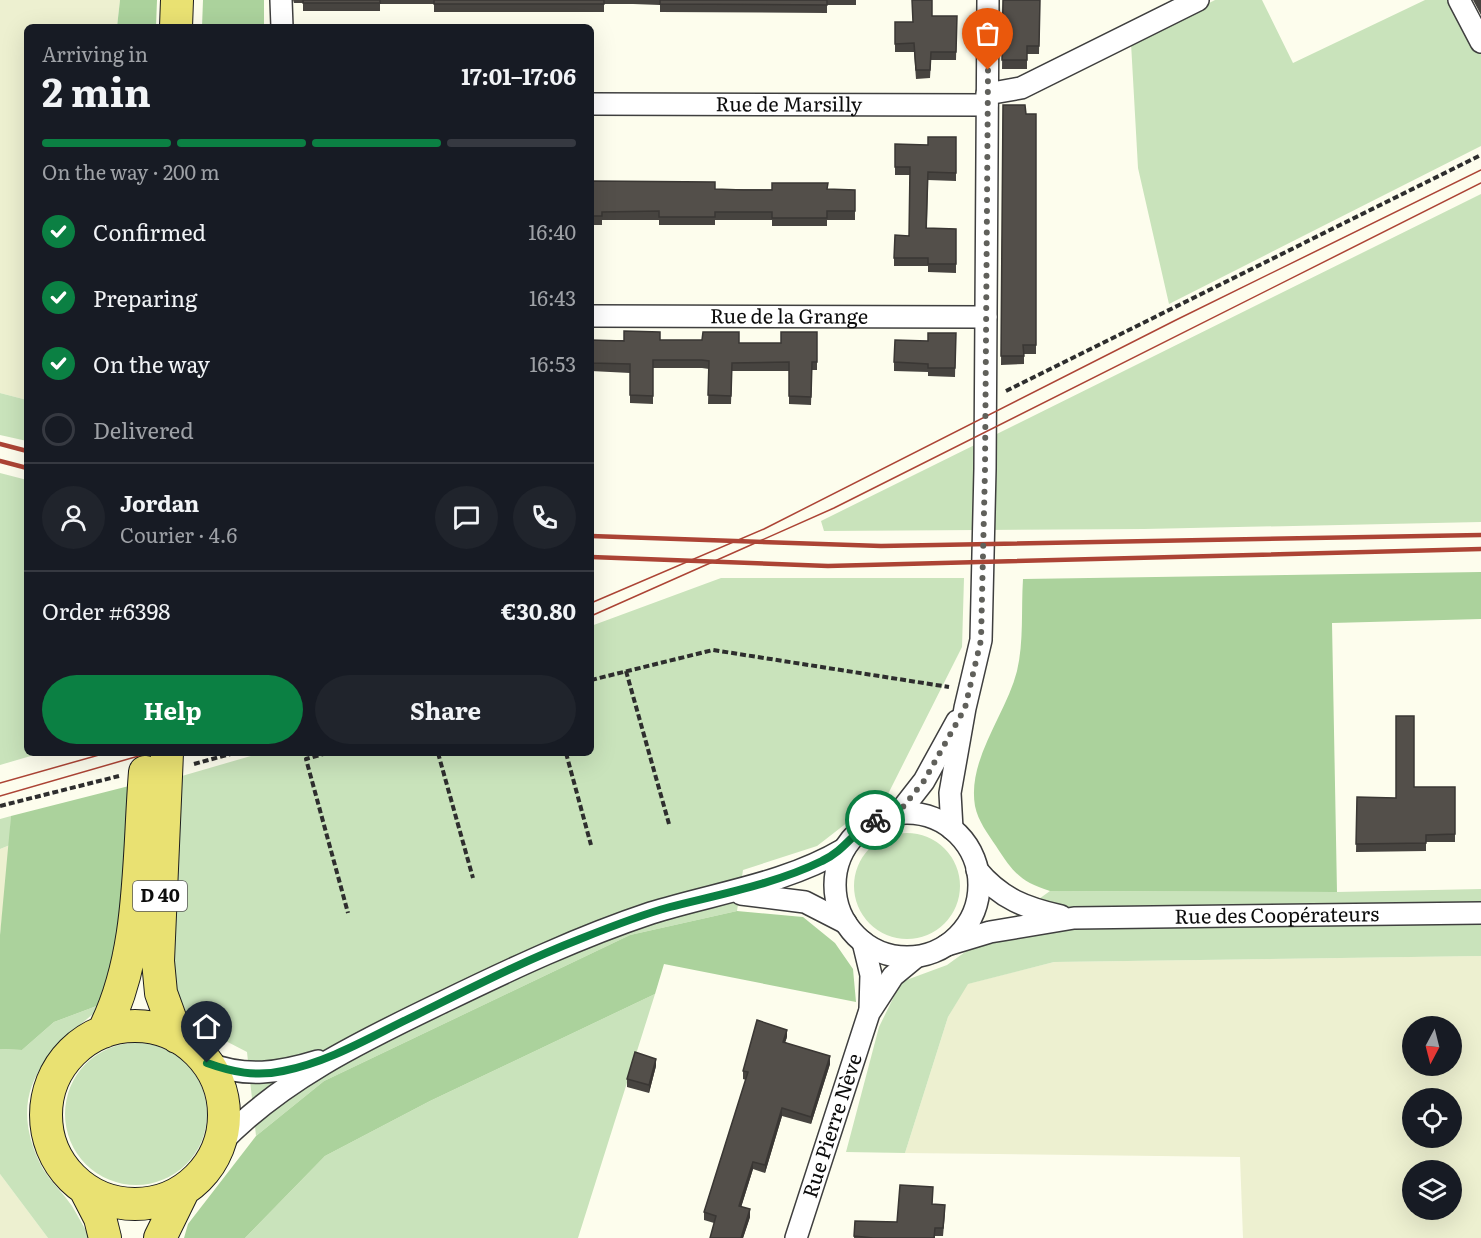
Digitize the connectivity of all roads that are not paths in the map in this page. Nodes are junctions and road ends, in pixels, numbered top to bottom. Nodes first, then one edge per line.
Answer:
1 (177, 0) edge
2 (281, 0) edge
3 (988, 0) edge
4 (1198, 0) edge
5 (1459, 0) edge
6 (176, 24) edge
7 (282, 24) edge
8 (1481, 42) edge
9 (987, 99) junction
10 (594, 104) edge
11 (594, 316) edge
12 (986, 317) junction
13 (968, 699) junction
14 (147, 756) edge
15 (167, 756) edge
16 (898, 813) junction
17 (952, 829) junction
18 (844, 849) junction
19 (978, 870) junction
20 (725, 894) junction
21 (1481, 913) edge
22 (1074, 918) junction
23 (846, 923) junction
24 (863, 942) junction
25 (946, 945) junction
26 (916, 957) junction
27 (869, 1013) junction
28 (103, 1032) junction
29 (177, 1037) junction
30 (338, 1054) junction
31 (207, 1063) junction
32 (219, 1145) junction
33 (85, 1189) junction
34 (183, 1191) junction
35 (105, 1238) edge
36 (160, 1238) edge
37 (796, 1238) edge

1 - 6 main road
2 - 7 street
3 - 9 street
4 - 9 street, Rue de Marsilly
5 - 8 street
9 - 10 street, Rue de Marsilly
9 - 12 street
11 - 12 street, Rue de la Grange
12 - 13 street
13 - 16 street
13 - 17 street
14 - 28 main road, D 40
15 - 29 main road, D 40
16 - 17 street
16 - 18 street
17 - 19 street
18 - 20 street
18 - 23 street
19 - 22 street, Rue des Coopérateurs
19 - 25 street
20 - 23 street
20 - 30 street
21 - 22 street, Rue des Coopérateurs
22 - 25 street, Rue des Coopérateurs
23 - 24 street
24 - 26 street
24 - 27 street, Rue Pierre Nève
25 - 26 street
26 - 27 street, Rue Pierre Nève
27 - 37 street, Rue Pierre Nève
28 - 29 main road
28 - 33 main road
29 - 31 main road
30 - 31 street
30 - 32 street
31 - 32 main road
32 - 34 main road
33 - 34 main road
33 - 35 main road
34 - 36 main road

